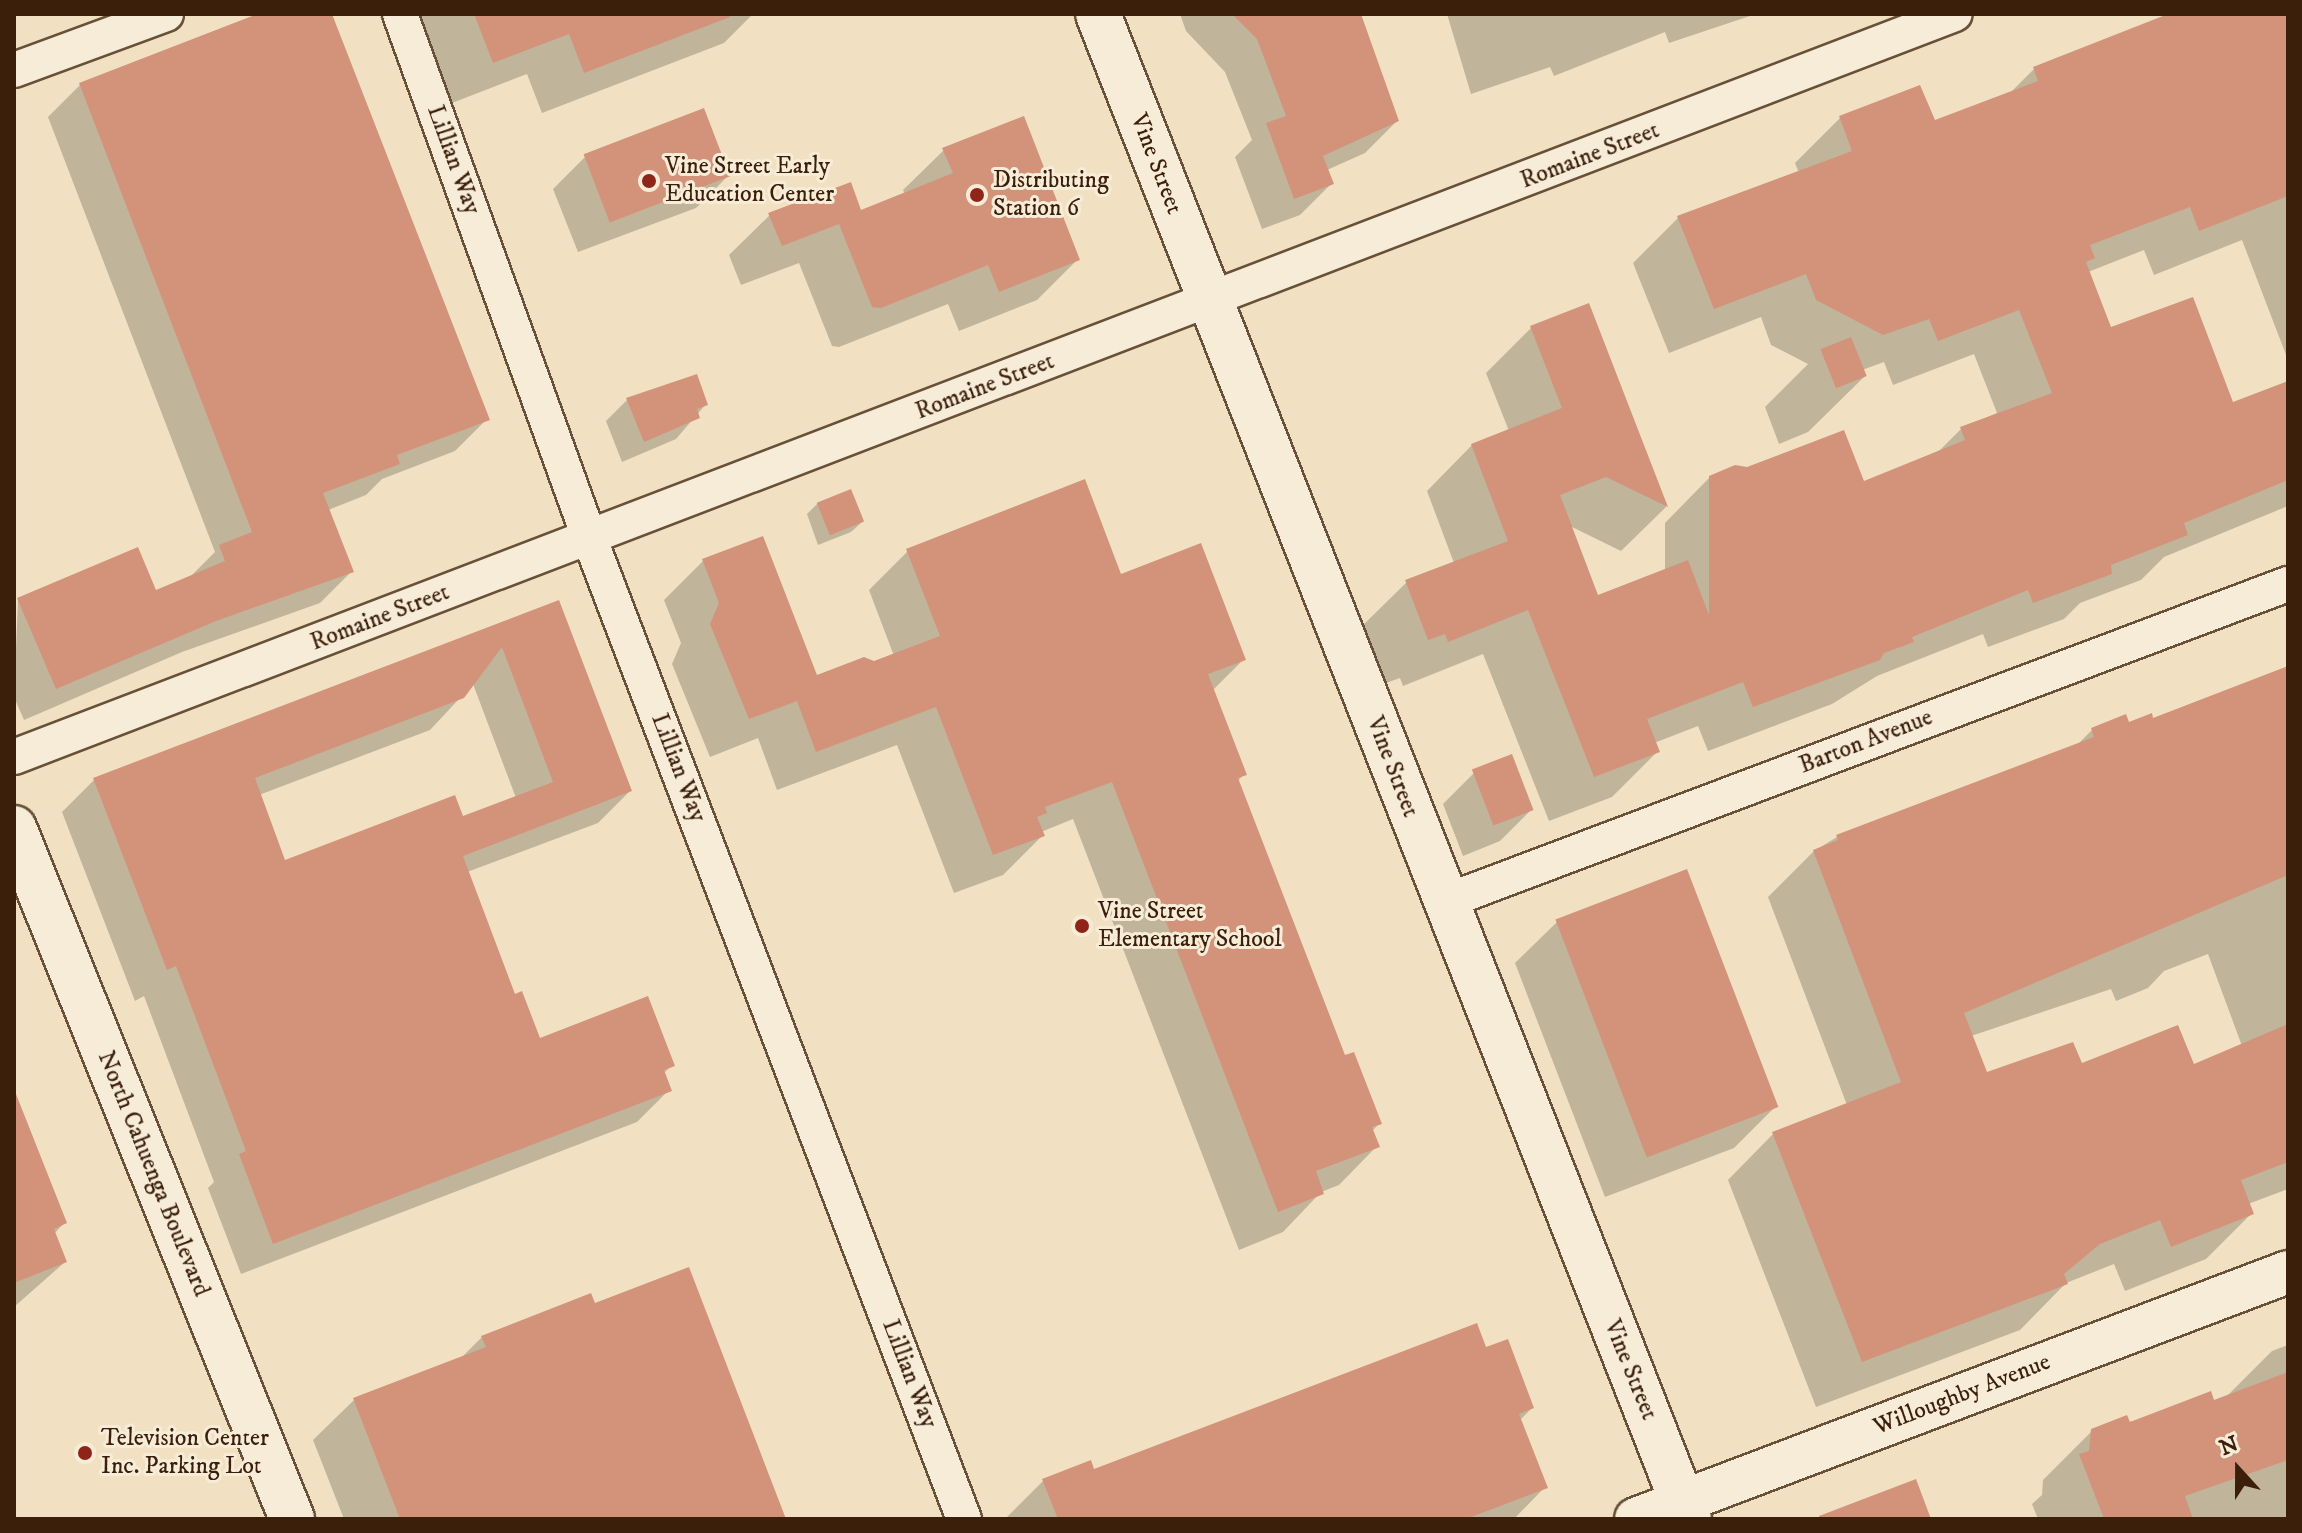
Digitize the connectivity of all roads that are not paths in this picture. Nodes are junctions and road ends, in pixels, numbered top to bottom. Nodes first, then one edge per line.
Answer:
1 (166, 14) edge
2 (400, 14) edge
3 (1098, 14) edge
4 (1955, 14) edge
5 (14, 70) edge
6 (1209, 303) junction
7 (589, 537) junction
8 (2288, 584) edge
9 (14, 757) edge
10 (14, 828) edge
11 (1444, 902) junction
12 (2288, 1272) edge
13 (1686, 1510) edge
14 (292, 1519) edge
15 (964, 1519) edge
16 (1636, 1519) edge

1 - 5 street
2 - 7 street, Lillian Way
3 - 6 main road, Vine Street
4 - 6 street, Romaine Street
6 - 7 street, Romaine Street
6 - 11 main road, Vine Street
7 - 9 street, Romaine Street
7 - 15 street, Lillian Way
8 - 11 street, Barton Avenue
10 - 14 main road, North Cahuenga Boulevard
11 - 13 main road, Vine Street
12 - 13 street, Willoughby Avenue
13 - 16 street, Willoughby Avenue

